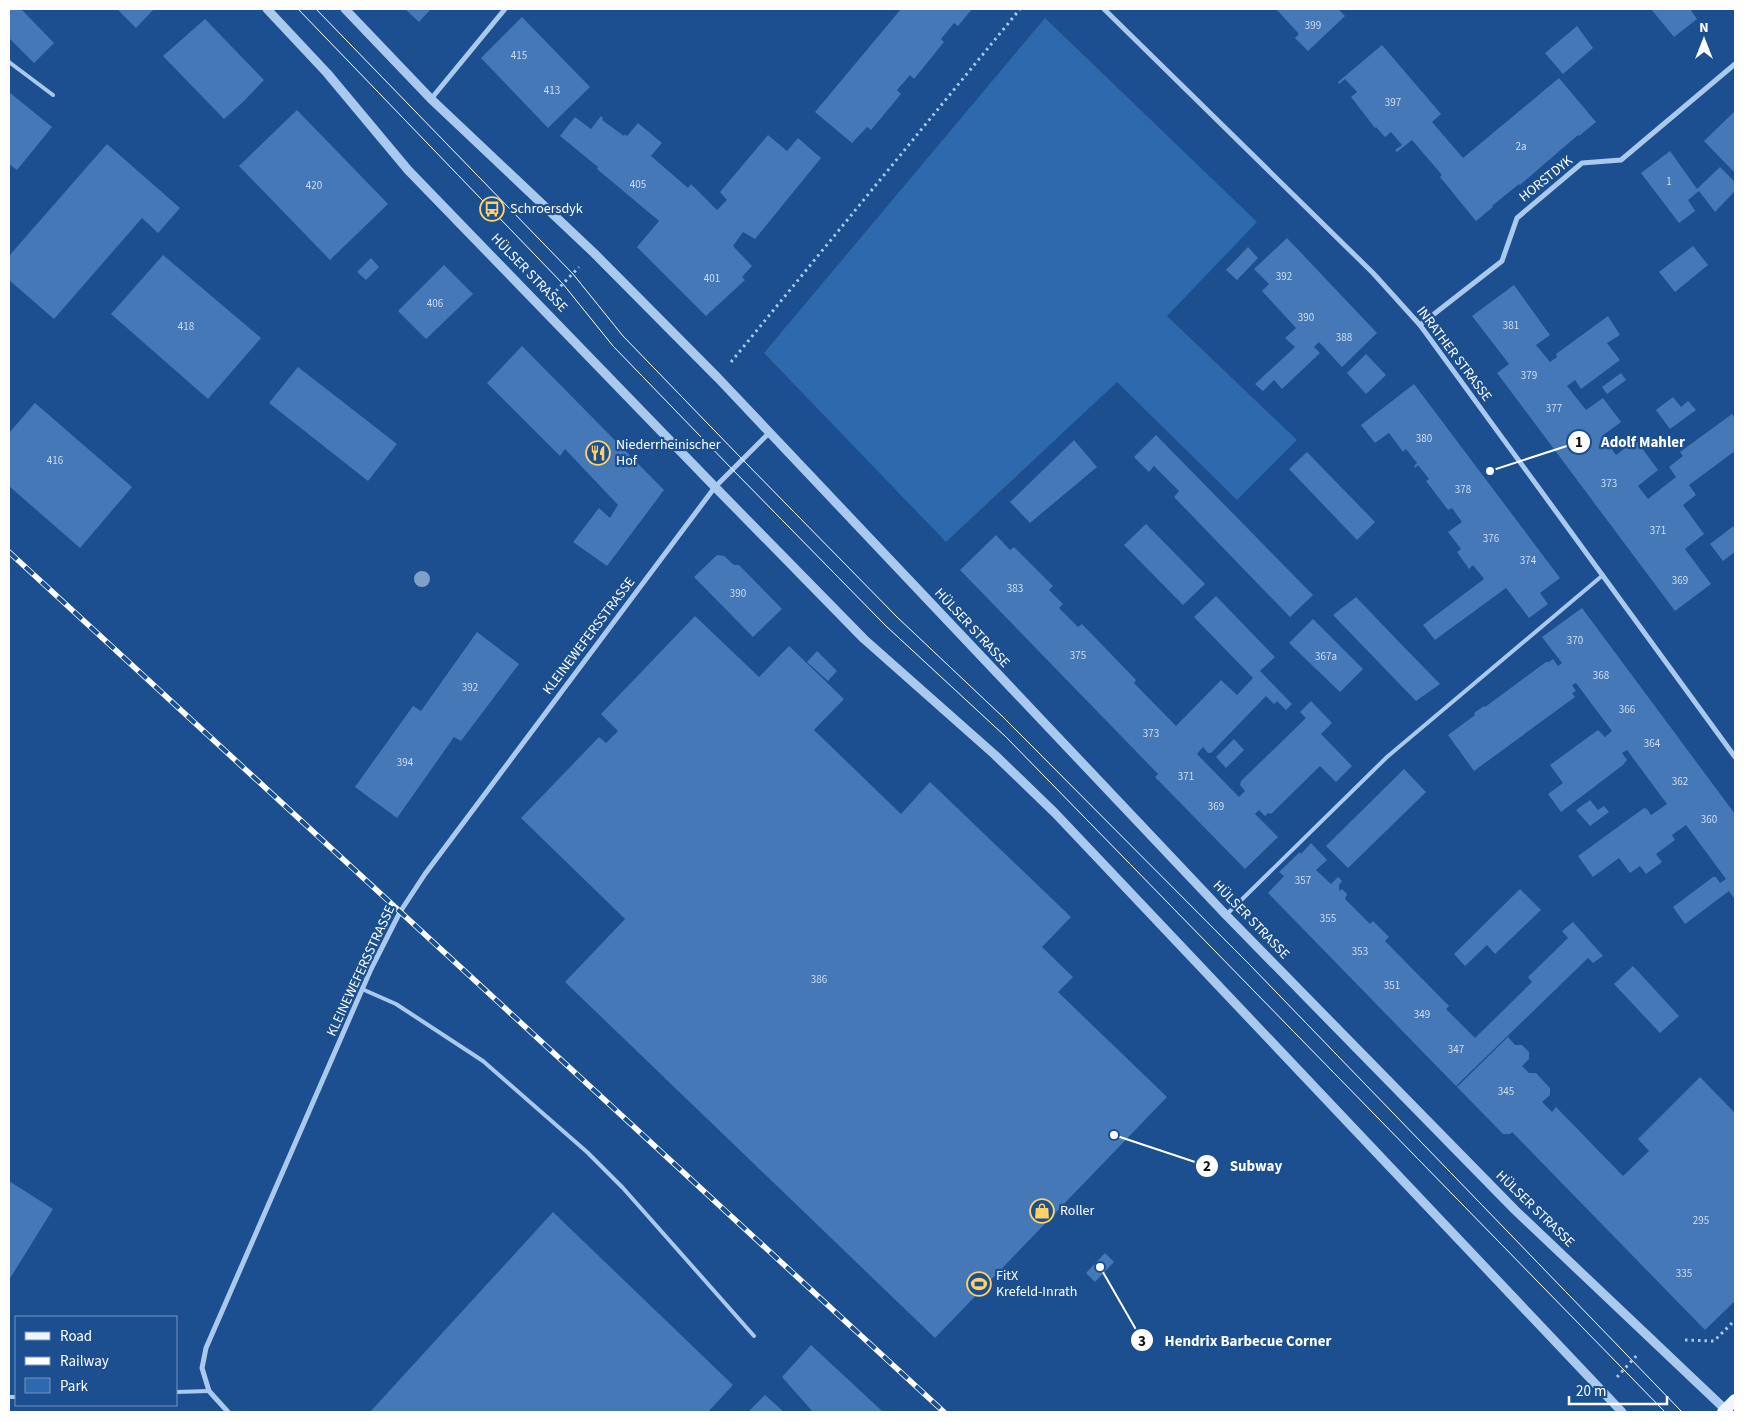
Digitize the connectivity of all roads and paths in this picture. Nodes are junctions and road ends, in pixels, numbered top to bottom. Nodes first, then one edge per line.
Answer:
1 (267, 9) edge
2 (344, 9) edge
3 (505, 9) edge
4 (1020, 9) edge
5 (1104, 9) edge
6 (9, 62) edge
7 (1735, 64) edge
8 (53, 95) dead end
9 (431, 99) junction
10 (594, 253) junction
11 (540, 305) junction
12 (1420, 325) junction
13 (718, 378) junction
14 (769, 433) junction
15 (715, 487) junction
16 (1603, 575) junction
17 (1735, 757) edge
18 (1226, 915) junction
19 (362, 989) junction
20 (754, 1336) dead end
21 (209, 1391) junction
22 (178, 1392) edge
23 (1735, 1400) edge
24 (1726, 1411) edge
25 (228, 1412) edge
26 (1622, 1412) edge

1 - 11 street, HÜLSER STRASSE
2 - 9 street, HÜLSER STRASSE
3 - 9 street
4 - 13 path
5 - 12 street, INRATHER STRASSE
6 - 8 lane
7 - 12 street, HORSTDYK
9 - 10 street, HÜLSER STRASSE
10 - 11 path
10 - 13 street, HÜLSER STRASSE
11 - 15 street, HÜLSER STRASSE
12 - 16 street, INRATHER STRASSE
13 - 14 street, HÜLSER STRASSE
14 - 15 street
14 - 18 street, HÜLSER STRASSE
15 - 19 street, KLEINEWEFERSSTRASSE
15 - 26 street, HÜLSER STRASSE
16 - 17 street, INRATHER STRASSE
16 - 18 lane
18 - 24 street, HÜLSER STRASSE
19 - 20 lane
19 - 21 street, KLEINEWEFERSSTRASSE
21 - 22 lane
21 - 25 street, KLEINEWEFERSSTRASSE
23 - 24 main road

